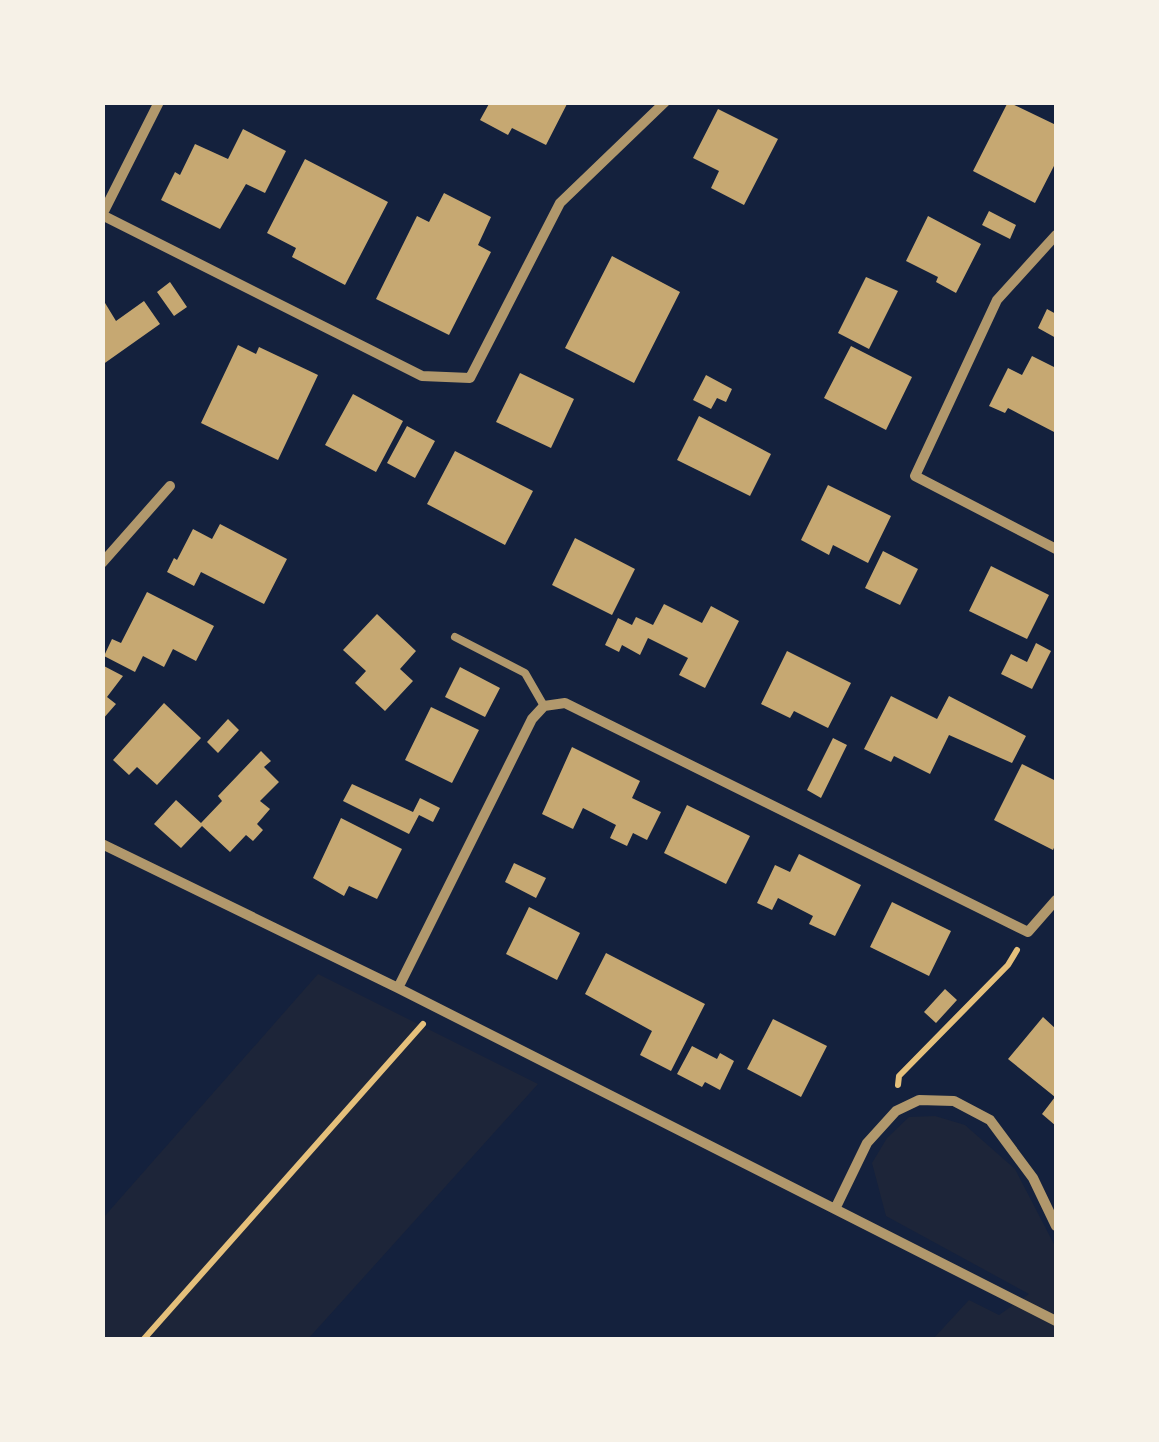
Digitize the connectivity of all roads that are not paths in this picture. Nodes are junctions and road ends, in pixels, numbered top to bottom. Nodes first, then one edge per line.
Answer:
1 (159, 102) edge
2 (664, 102) edge
3 (102, 214) edge
4 (1056, 235) edge
5 (170, 486) dead end
6 (1056, 549) edge
7 (102, 563) edge
8 (455, 637) dead end
9 (544, 706) junction
10 (102, 844) edge
11 (1056, 900) edge
12 (398, 988) junction
13 (834, 1209) junction
14 (1056, 1226) edge
15 (1056, 1321) edge

1 - 3 street
2 - 3 street
4 - 6 street
5 - 7 street
8 - 9 lane
9 - 11 street
9 - 12 street
10 - 12 street
12 - 13 street
13 - 14 street
13 - 15 street

